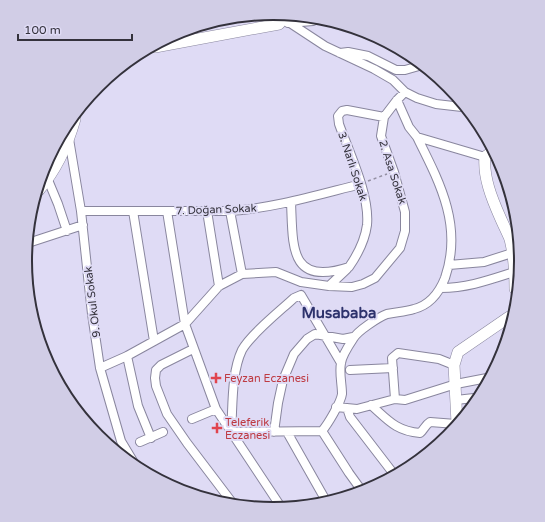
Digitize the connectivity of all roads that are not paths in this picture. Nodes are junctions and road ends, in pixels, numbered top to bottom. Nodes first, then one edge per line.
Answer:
1 (285, 21) edge
2 (166, 45) edge
3 (339, 53) junction
4 (415, 67) edge
5 (405, 92) junction
6 (397, 100) junction
7 (458, 107) edge
8 (384, 117) junction
9 (73, 125) edge
10 (417, 137) junction
11 (70, 138) junction
12 (488, 154) edge
13 (50, 170) edge
14 (47, 175) edge
15 (361, 184) junction
16 (291, 202) junction
17 (81, 211) junction
18 (134, 211) junction
19 (167, 211) junction
20 (207, 211) junction
21 (230, 211) junction
22 (83, 225) junction
23 (67, 230) junction
24 (32, 242) edge
25 (512, 253) junction
26 (449, 265) junction
27 (349, 267) junction
28 (514, 268) edge
29 (514, 272) edge
30 (242, 274) junction
31 (219, 286) junction
32 (329, 286) junction
33 (441, 288) junction
34 (506, 319) edge
35 (185, 324) junction
36 (324, 335) junction
37 (353, 337) junction
38 (154, 341) junction
39 (193, 349) junction
40 (127, 356) junction
41 (341, 362) junction
42 (454, 365) junction
43 (100, 368) junction
44 (393, 368) junction
45 (350, 370) dead end
46 (483, 379) edge
47 (456, 384) junction
48 (471, 398) edge
49 (395, 399) junction
50 (456, 400) junction
51 (371, 405) junction
52 (336, 407) junction
53 (347, 408) junction
54 (216, 409) junction
55 (456, 418) edge
56 (192, 419) dead end
57 (450, 424) edge
58 (322, 431) junction
59 (163, 432) dead end
60 (231, 432) junction
61 (274, 432) junction
62 (287, 432) junction
63 (151, 438) junction
64 (140, 442) dead end
65 (129, 454) edge
66 (391, 471) edge
67 (358, 486) edge
68 (323, 496) edge
69 (228, 498) edge
70 (277, 502) edge

1 - 2 main road
1 - 3 street
3 - 4 street
3 - 5 street
5 - 6 street, 2. Asa Sokak
5 - 7 street
6 - 8 street, 2. Asa Sokak
6 - 10 street
8 - 15 street, 3. Narlı Sokak
8 - 32 street, 2. Asa Sokak
9 - 11 main road
10 - 12 street
10 - 26 street
11 - 13 main road
11 - 17 street, 9. Okul Sokak
12 - 25 main road
14 - 23 street
15 - 16 street, 7. Doğan Sokak
15 - 27 street, 3. Narlı Sokak
16 - 21 street, 7. Doğan Sokak
16 - 27 street
17 - 18 street, 7. Doğan Sokak
17 - 22 street, 9. Okul Sokak
18 - 19 street, 7. Doğan Sokak
18 - 38 street
19 - 20 street, 7. Doğan Sokak
19 - 35 street
20 - 21 street, 7. Doğan Sokak
20 - 31 street
21 - 30 street
22 - 23 street
22 - 43 street, 9. Okul Sokak
23 - 24 street
25 - 26 street
25 - 28 main road
26 - 33 street
27 - 32 street, 3. Narlı Sokak
29 - 33 street
30 - 31 street, 2. Asa Sokak
30 - 32 street, 2. Asa Sokak
31 - 35 street, 2. Asa Sokak
33 - 37 street
34 - 42 main road
35 - 38 street, 2. Asa Sokak
35 - 39 street
36 - 37 street
36 - 41 street
36 - 60 street
36 - 61 street
37 - 41 street
38 - 40 street, 2. Asa Sokak
39 - 54 street
39 - 69 street
40 - 43 street, 2. Asa Sokak
40 - 63 street
41 - 52 street
42 - 44 street
42 - 47 main road
43 - 65 street, 9. Okul Sokak
44 - 45 street
44 - 49 street
46 - 47 street
47 - 49 street
47 - 50 main road
48 - 50 street
49 - 51 street
50 - 55 main road
51 - 53 street
51 - 57 street
52 - 53 street
52 - 58 street
53 - 66 street
54 - 56 street
54 - 60 street
58 - 62 street
58 - 67 street
59 - 63 street
60 - 61 street
60 - 70 street
61 - 62 street
62 - 68 street
63 - 64 street

